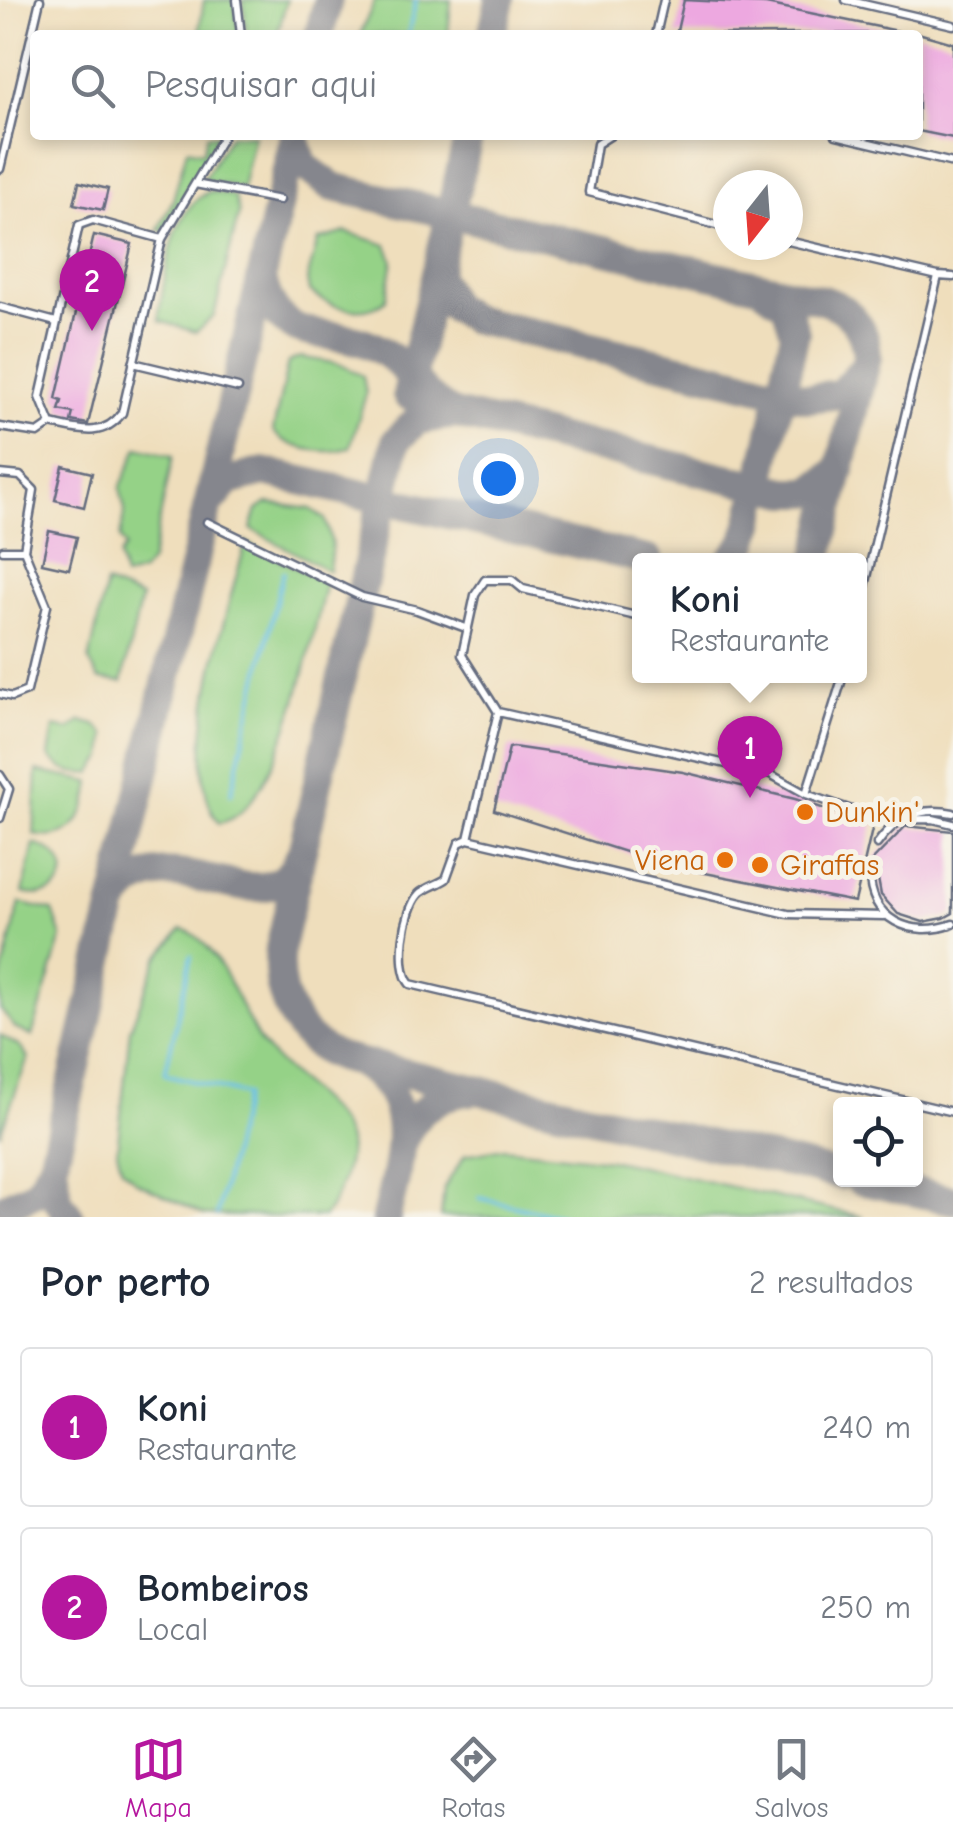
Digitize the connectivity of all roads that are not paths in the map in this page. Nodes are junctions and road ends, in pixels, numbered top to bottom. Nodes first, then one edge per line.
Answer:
1 (40, 0) edge
2 (237, 0) edge
3 (664, 0) edge
4 (846, 0) edge
5 (953, 25) edge
6 (33, 30) edge
7 (240, 30) edge
8 (657, 30) edge
9 (30, 42) edge
10 (221, 140) edge
11 (603, 140) edge
12 (857, 140) edge
13 (953, 163) edge
14 (0, 169) edge
15 (195, 184) junction
16 (280, 200) dead end
17 (713, 224) edge
18 (162, 239) junction
19 (803, 245) edge
20 (938, 276) junction
21 (953, 277) edge
22 (0, 307) edge
23 (56, 322) junction
24 (132, 363) junction
25 (238, 388) dead end
26 (51, 424) junction
27 (0, 426) edge
28 (0, 474) edge
29 (207, 522) dead end
30 (3, 550) dead end
31 (24, 550) junction
32 (867, 578) edge
33 (632, 615) edge
34 (466, 628) junction
35 (841, 683) edge
36 (0, 694) edge
37 (498, 712) junction
38 (0, 775) edge
39 (806, 794) junction
40 (953, 812) edge
41 (0, 818) edge
42 (897, 822) junction
43 (953, 824) edge
44 (468, 839) junction
45 (877, 844) dead end
46 (870, 871) dead end
47 (884, 916) junction
48 (953, 924) edge
49 (953, 1112) edge

1 - 6 lane
2 - 7 lane
3 - 8 lane
4 - 5 lane
9 - 14 lane
10 - 15 lane
11 - 17 lane
12 - 13 lane
15 - 16 lane
15 - 18 lane
18 - 23 lane
18 - 24 lane
19 - 20 lane
20 - 21 lane
20 - 32 lane
22 - 23 lane
23 - 26 lane
24 - 25 lane
24 - 26 lane
26 - 27 lane
28 - 31 lane
29 - 34 lane
30 - 31 lane
31 - 36 lane
33 - 34 lane
34 - 37 lane
35 - 39 lane
37 - 39 lane
37 - 44 lane
38 - 41 lane
39 - 42 lane
40 - 42 lane
42 - 43 lane
42 - 45 lane
44 - 47 lane
44 - 49 lane
46 - 47 lane
47 - 48 lane

